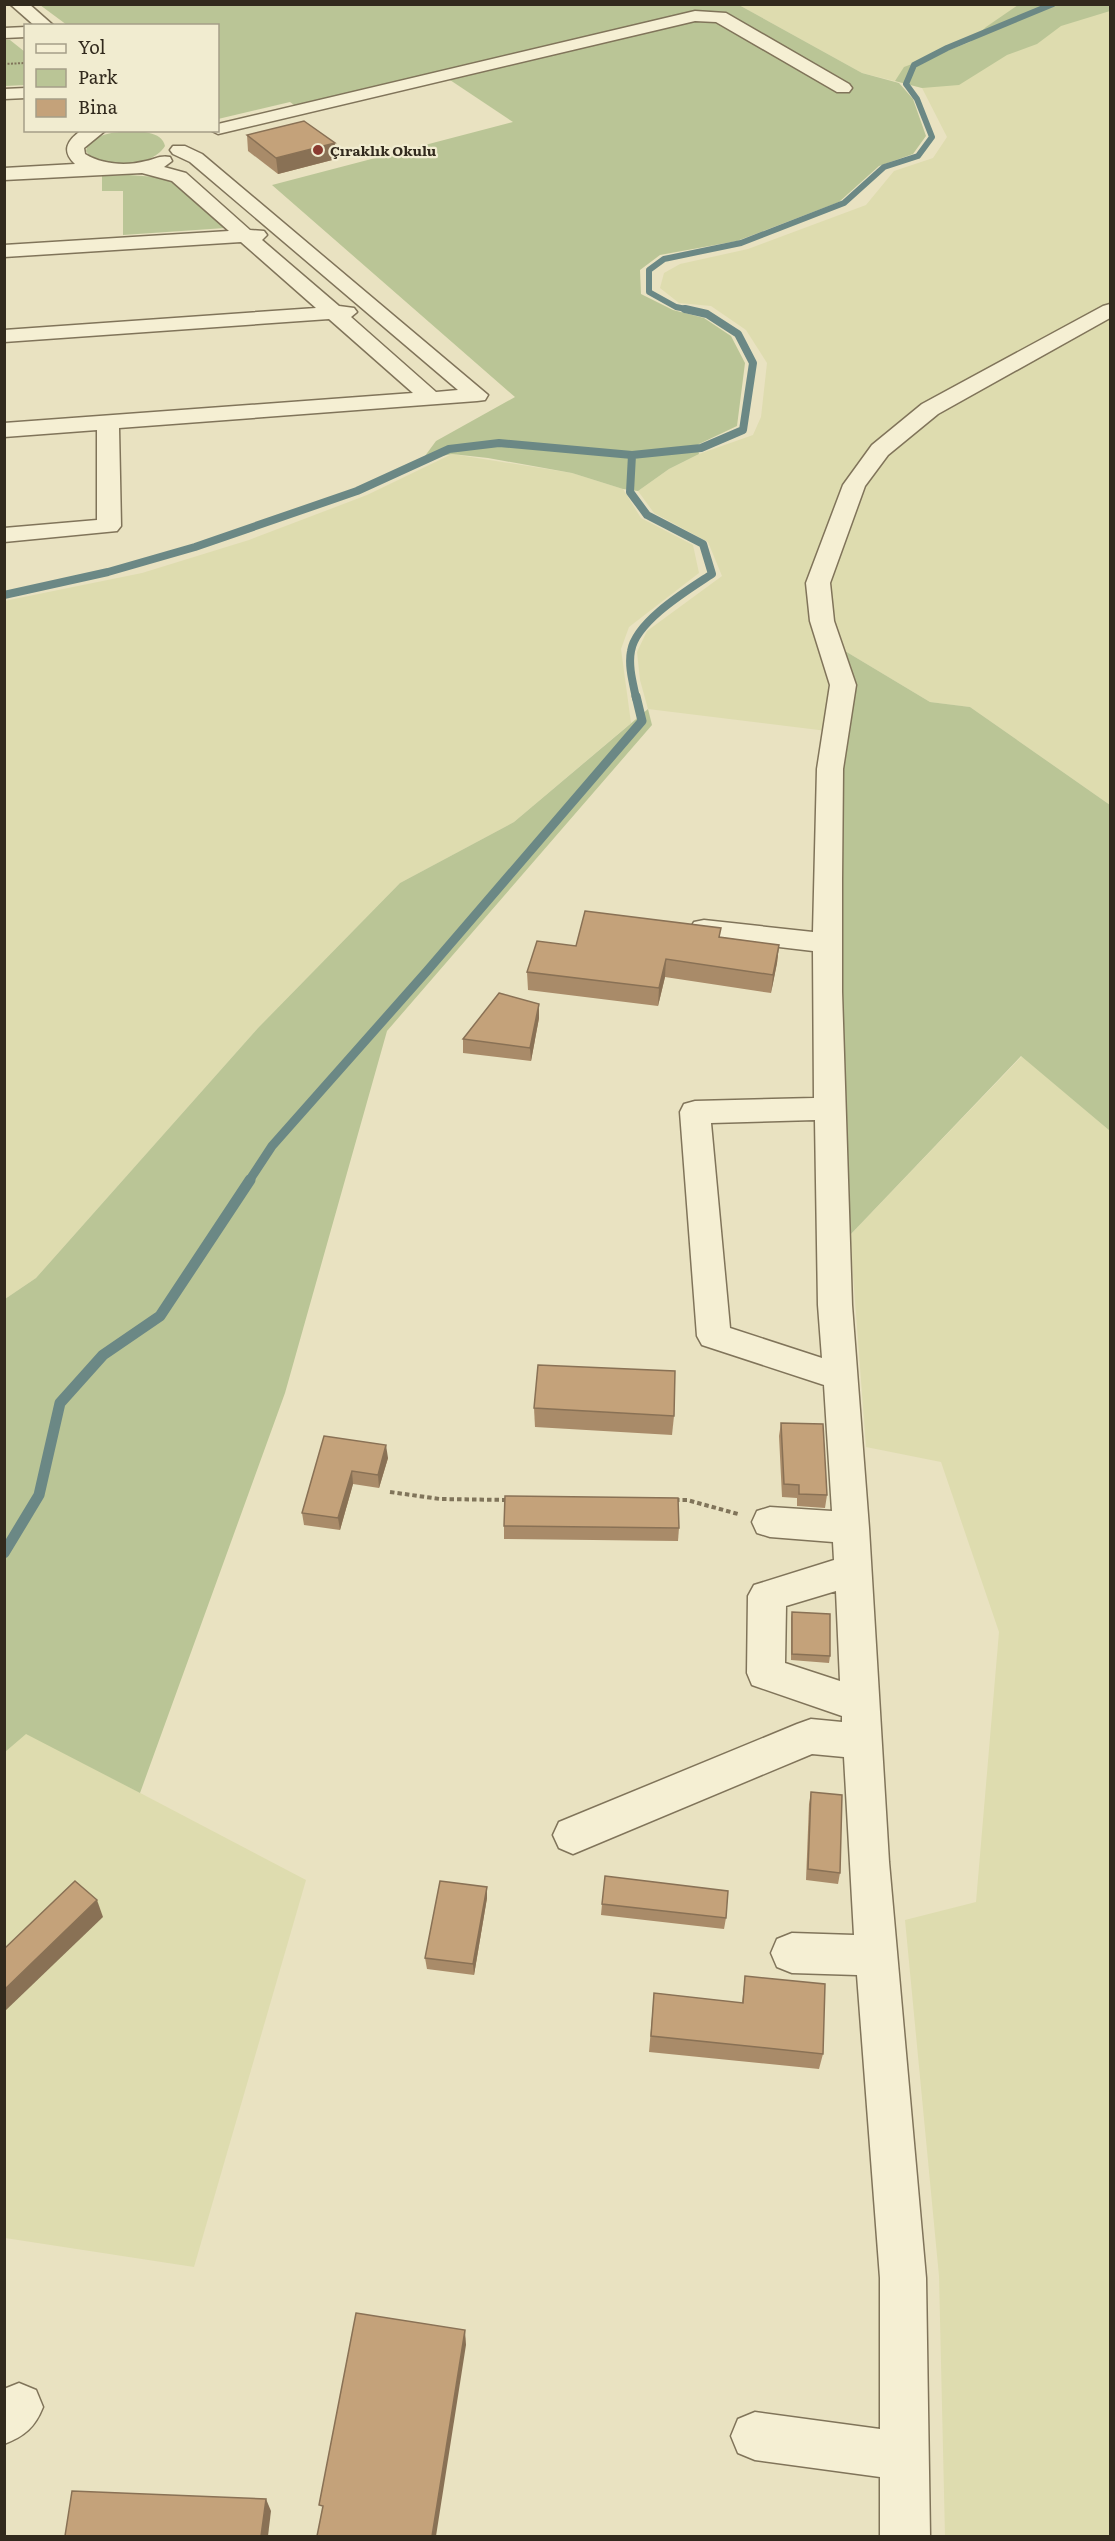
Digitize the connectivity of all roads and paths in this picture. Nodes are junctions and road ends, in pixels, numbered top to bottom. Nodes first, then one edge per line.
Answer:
1 (18, 4) edge
2 (4, 21) edge
3 (43, 24) edge
4 (19, 34) edge
5 (24, 63) edge
6 (4, 64) edge
7 (843, 88) dead end
8 (24, 93) edge
9 (4, 94) edge
10 (219, 131) edge
11 (94, 132) edge
12 (214, 132) edge
13 (193, 136) edge
14 (78, 142) edge
15 (4, 158) edge
16 (141, 167) junction
17 (104, 168) junction
18 (4, 174) edge
19 (285, 233) junction
20 (246, 236) junction
21 (4, 251) edge
22 (376, 310) junction
23 (1110, 310) edge
24 (334, 313) junction
25 (4, 336) edge
26 (432, 399) junction
27 (108, 422) junction
28 (4, 429) edge
29 (4, 535) edge
30 (704, 929) edge
31 (827, 943) junction
32 (829, 1109) junction
33 (840, 1377) junction
34 (390, 1492) dead end
35 (510, 1500) edge
36 (664, 1500) edge
37 (770, 1522) joint
38 (851, 1528) junction
39 (854, 1570) junction
40 (862, 1724) junction
41 (573, 1835) dead end
42 (792, 1953) dead end
43 (876, 1956) junction
44 (755, 2436) dead end
45 (904, 2456) junction
46 (905, 2536) edge

1 - 3 street
2 - 4 street
5 - 6 path
7 - 10 street
8 - 9 street
11 - 14 street
12 - 13 street
13 - 16 street
13 - 19 street
14 - 15 street
14 - 17 street
16 - 17 street
16 - 20 street
17 - 18 street
19 - 20 street
19 - 22 street
20 - 21 street
20 - 24 street
22 - 24 street
22 - 26 street
23 - 31 street
24 - 25 street
24 - 26 street
26 - 27 street
27 - 28 street
27 - 29 street
30 - 31 street
31 - 32 street
32 - 33 street
32 - 33 street
33 - 38 street
34 - 35 path
36 - 37 path
37 - 38 street
38 - 39 street
39 - 40 street
39 - 40 street
40 - 41 street
40 - 43 street
42 - 43 street
43 - 45 street
44 - 45 street
45 - 46 street

